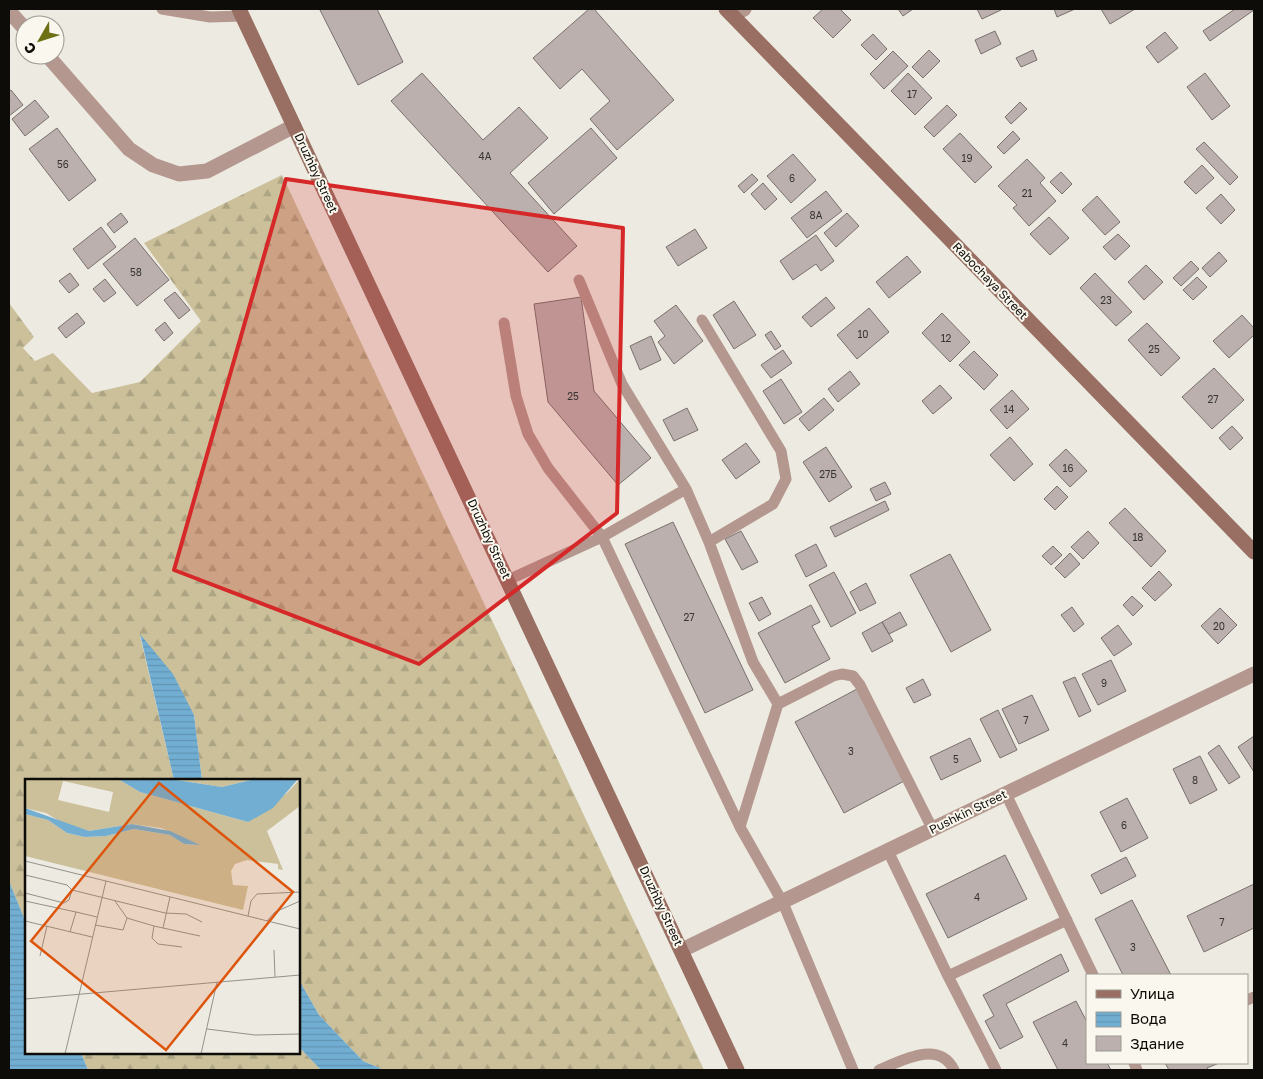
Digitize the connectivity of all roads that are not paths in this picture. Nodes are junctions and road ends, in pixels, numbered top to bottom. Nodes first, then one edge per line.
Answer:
1 (162, 9) edge
2 (734, 11) edge
3 (240, 12) edge
4 (56, 65) edge
5 (294, 126) junction
6 (579, 280) dead end
7 (702, 320) dead end
8 (504, 323) dead end
9 (686, 489) junction
10 (602, 537) junction
11 (710, 542) junction
12 (1254, 552) edge
13 (508, 580) junction
14 (1254, 674) edge
15 (778, 704) junction
16 (1006, 794) junction
17 (740, 827) junction
18 (933, 830) junction
19 (888, 851) junction
20 (783, 903) junction
21 (1067, 920) junction
22 (682, 950) junction
23 (1093, 974) edge
24 (948, 976) junction
25 (737, 1070) edge
26 (853, 1070) edge
27 (879, 1070) edge
28 (954, 1070) edge
29 (996, 1070) edge

1 - 3 lane
2 - 12 main road, Rabochaya Street
3 - 5 main road, Druzhby Street
4 - 5 street
5 - 13 main road, Druzhby Street
6 - 9 lane
7 - 11 lane
8 - 10 lane
9 - 10 lane
9 - 11 lane
10 - 13 lane
10 - 17 lane
11 - 15 lane
13 - 22 main road, Druzhby Street
14 - 16 street, Pushkin Street
15 - 17 lane
15 - 18 lane
16 - 18 street, Pushkin Street
16 - 21 lane
17 - 20 lane
18 - 19 street, Pushkin Street
19 - 20 street, Pushkin Street
19 - 24 lane
20 - 22 street, Pushkin Street
20 - 26 lane
21 - 23 lane
21 - 24 lane
22 - 25 main road, Druzhby Street
24 - 29 lane
27 - 28 lane

